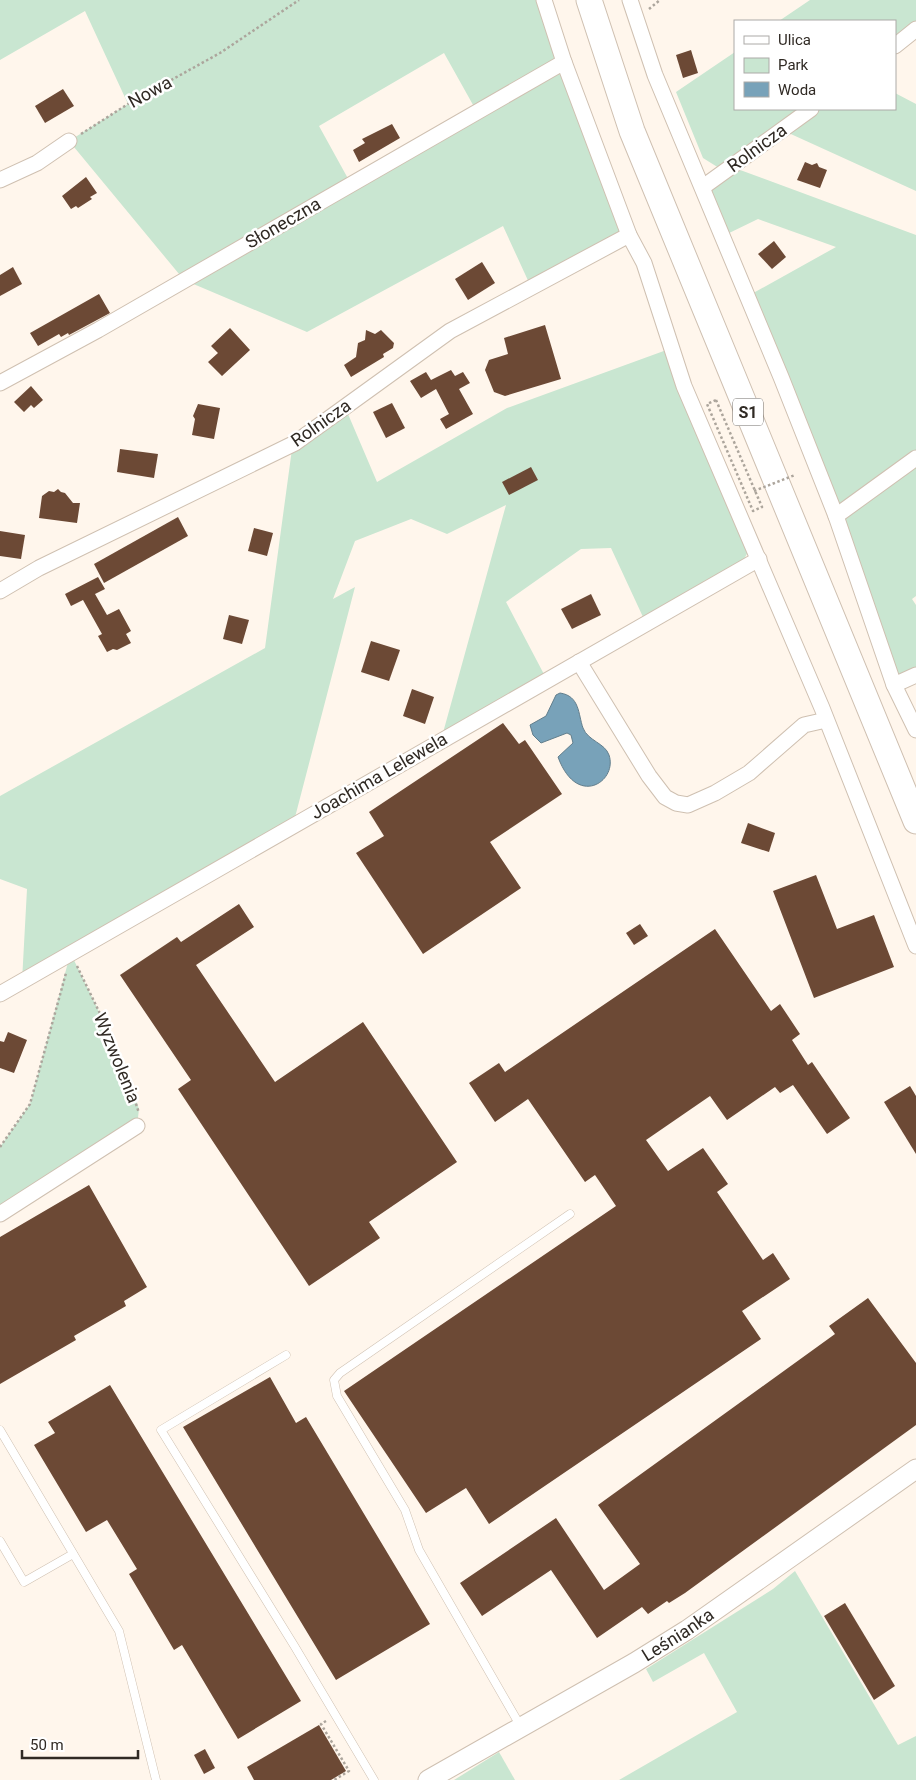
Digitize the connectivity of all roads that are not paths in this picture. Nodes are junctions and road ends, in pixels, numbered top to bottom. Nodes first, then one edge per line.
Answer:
1 (544, 0) edge
2 (588, 0) edge
3 (630, 0) edge
4 (916, 29) edge
5 (896, 45) edge
6 (564, 62) junction
7 (810, 110) edge
8 (69, 141) road end
9 (0, 180) edge
10 (703, 187) junction
11 (629, 235) junction
12 (0, 383) edge
13 (916, 458) edge
14 (836, 516) junction
15 (759, 559) junction
16 (0, 591) edge
17 (579, 662) junction
18 (916, 675) edge
19 (894, 685) junction
20 (826, 720) junction
21 (916, 730) edge
22 (916, 821) edge
23 (916, 946) edge
24 (0, 994) edge
25 (137, 1126) road end
26 (0, 1214) edge
27 (570, 1214) dead end
28 (286, 1355) dead end
29 (0, 1430) edge
30 (916, 1469) edge
31 (0, 1541) edge
32 (73, 1554) junction
33 (521, 1727) junction
34 (156, 1780) edge
35 (374, 1780) edge
36 (428, 1780) edge

1 - 6 street
2 - 22 highway, S1
3 - 10 street
4 - 5 street
6 - 11 street
6 - 12 street, Słoneczna
7 - 10 street, Rolnicza
8 - 9 street
10 - 14 street
11 - 15 street
11 - 16 street, Rolnicza
13 - 14 street
14 - 19 street
15 - 17 street, Joachima Lelewela
15 - 20 street
17 - 20 street
17 - 24 street, Joachima Lelewela
18 - 19 street
19 - 21 street
20 - 23 street
25 - 26 street, Wyzwolenia
27 - 33 lane
28 - 35 lane
29 - 32 lane
30 - 33 street, Leśnianka
31 - 32 lane
32 - 34 lane
33 - 36 street, Leśnianka

